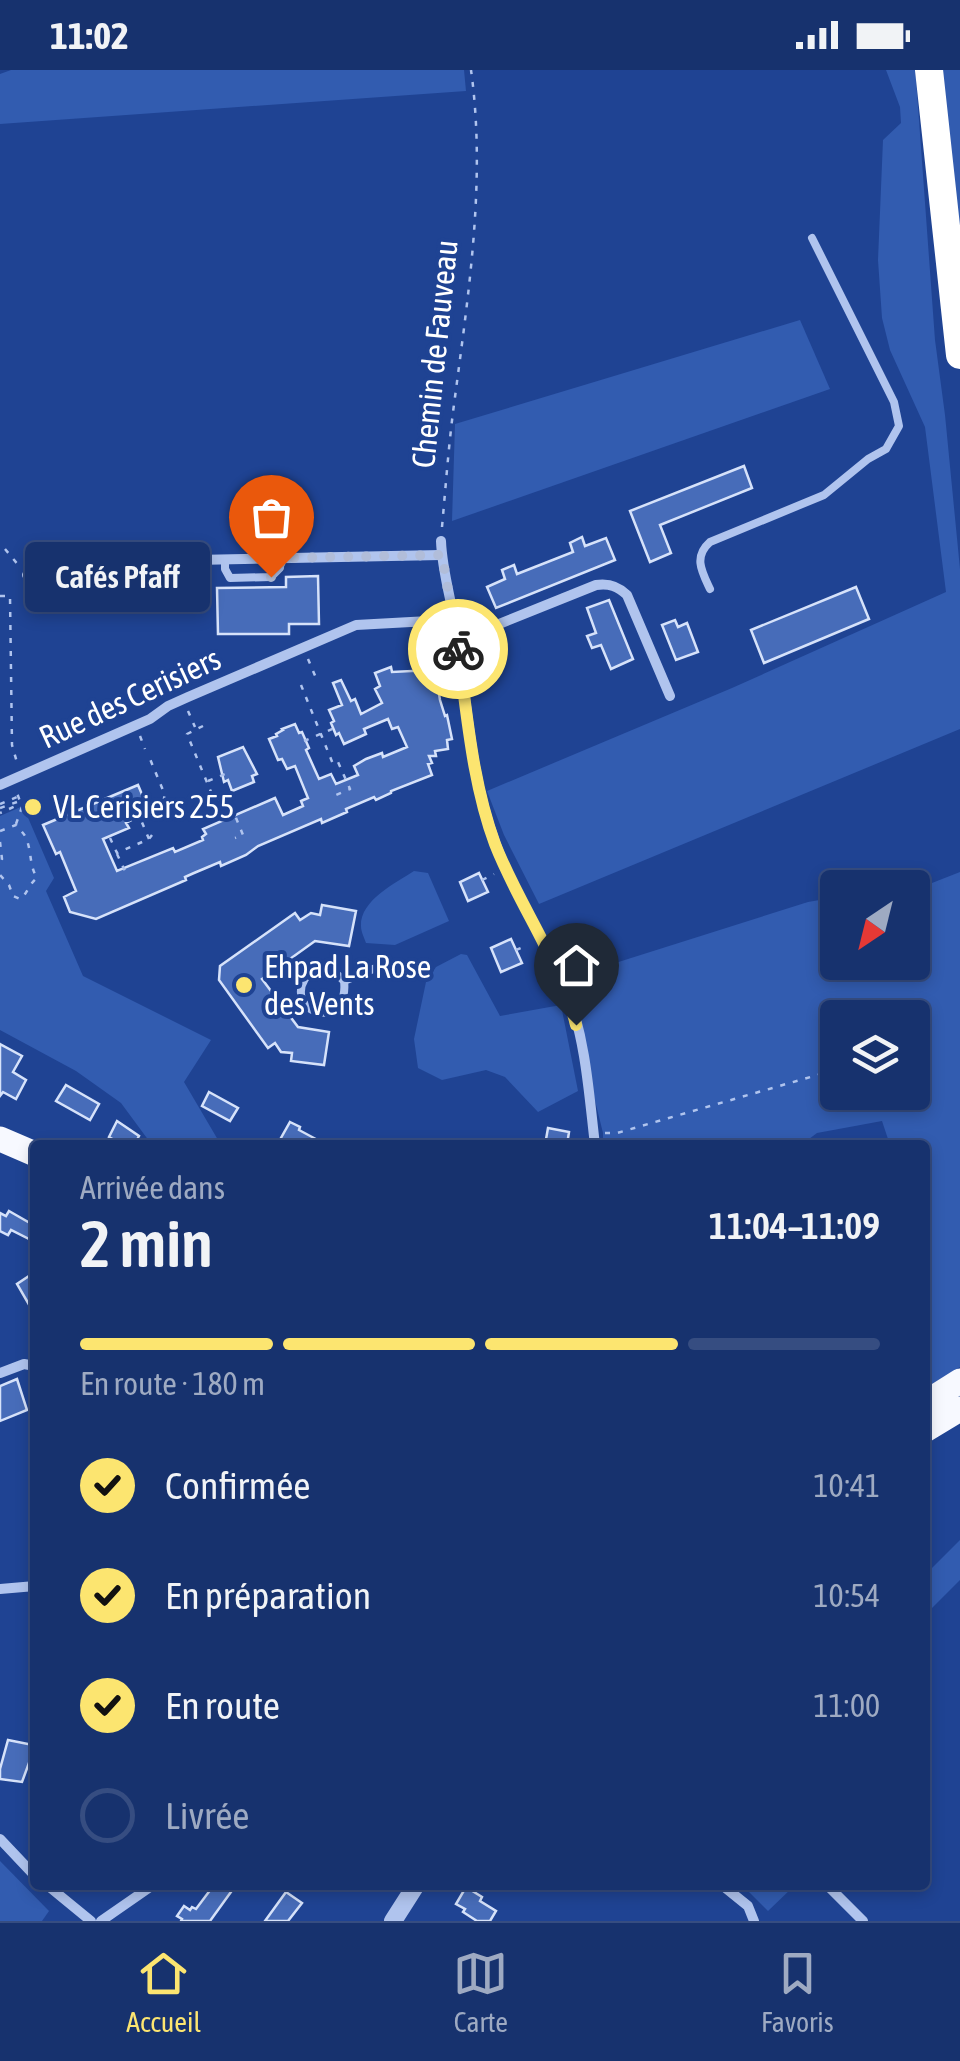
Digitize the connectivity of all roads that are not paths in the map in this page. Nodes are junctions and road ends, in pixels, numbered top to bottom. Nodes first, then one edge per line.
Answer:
1 (928, 70) edge
2 (812, 238) dead end
3 (960, 355) edge
4 (441, 541) road end
5 (442, 555) junction
6 (281, 558) junction
7 (225, 559) junction
8 (27, 575) road end
9 (710, 589) dead end
10 (454, 623) junction
11 (457, 641) junction
12 (670, 696) dead end
13 (0, 785) edge
14 (388, 962) dead end
15 (344, 981) junction
16 (0, 1131) edge
17 (0, 1139) edge
18 (594, 1140) edge
19 (30, 1151) edge
20 (30, 1152) edge
21 (30, 1365) edge
22 (0, 1373) edge
23 (960, 1381) edge
24 (930, 1399) edge
25 (960, 1409) edge
26 (930, 1427) edge
27 (30, 1586) edge
28 (0, 1589) edge
29 (0, 1840) edge
30 (30, 1871) edge
31 (52, 1890) edge
32 (146, 1890) edge
33 (413, 1890) edge
34 (728, 1890) edge
35 (832, 1890) edge
36 (91, 1921) edge
37 (101, 1921) edge
38 (393, 1921) edge
39 (754, 1921) edge
40 (862, 1921) edge

1 - 3 highway
2 - 9 lane
4 - 5 street
5 - 6 street
5 - 10 street
6 - 7 street
6 - 7 lane
7 - 8 street
10 - 11 street
10 - 13 street, Rue des Cerisiers
11 - 12 street
11 - 18 street
14 - 15 lane
15 - 15 lane
16 - 19 main road
17 - 20 main road
21 - 22 street
23 - 24 main road
25 - 26 main road
27 - 28 street
29 - 30 street
31 - 36 street
32 - 37 street
33 - 38 street
34 - 39 street
35 - 40 street

